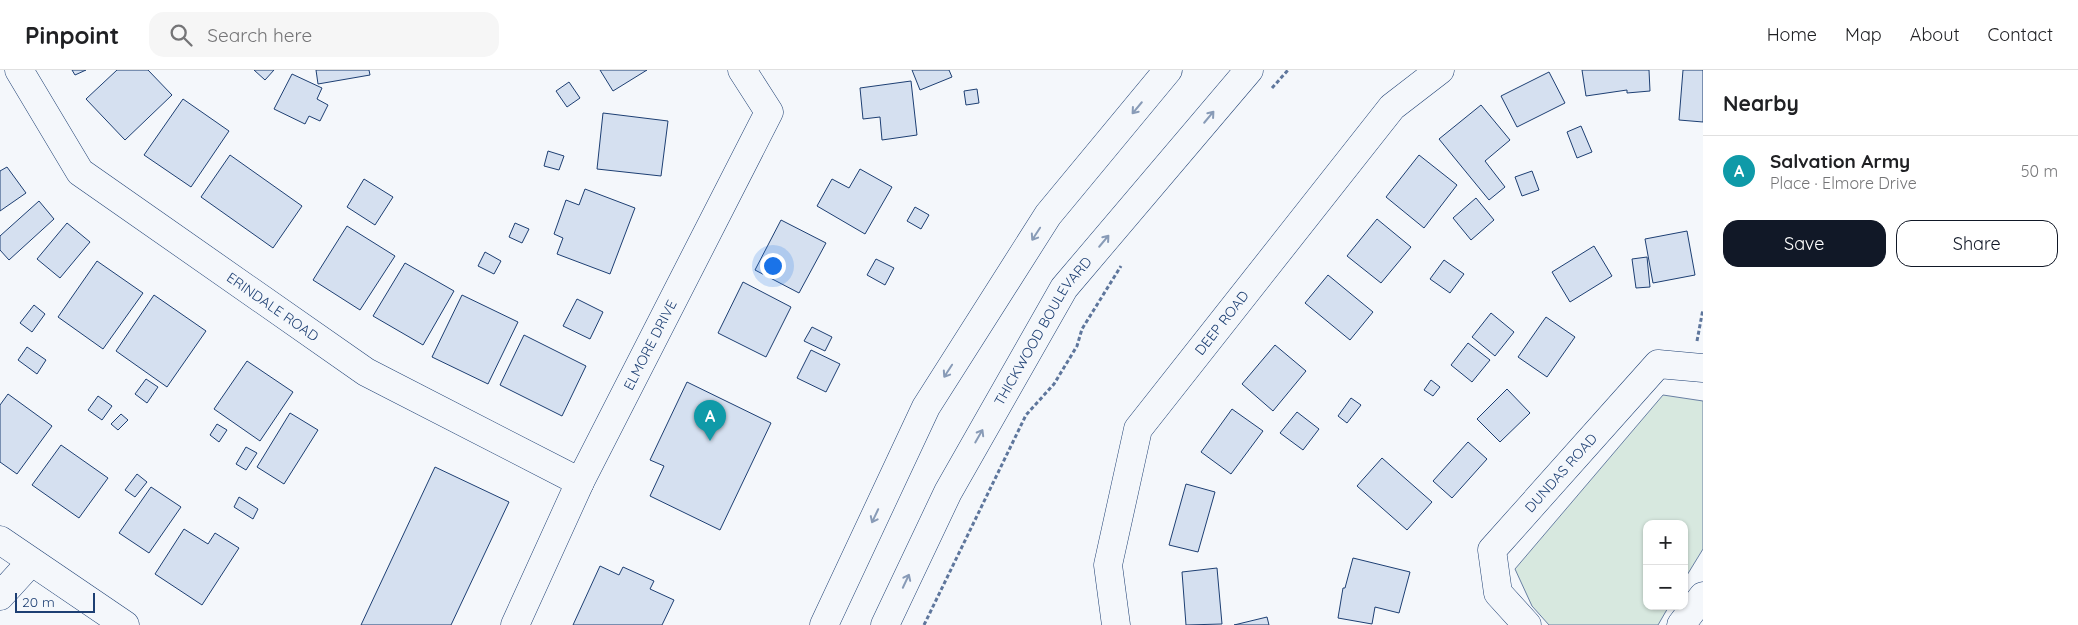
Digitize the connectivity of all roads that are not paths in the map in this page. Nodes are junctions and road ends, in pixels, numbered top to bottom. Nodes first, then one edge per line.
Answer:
1 (19, 70) edge
2 (742, 70) edge
3 (1168, 70) edge
4 (1249, 70) edge
5 (1440, 70) edge
6 (1703, 368) edge
7 (580, 482) junction
8 (0, 540) edge
9 (31, 562) junction
10 (0, 596) edge
11 (1703, 596) edge
12 (125, 625) edge
13 (515, 625) edge
14 (824, 625) edge
15 (885, 625) edge
16 (1116, 625) edge
17 (1527, 625) edge
18 (1681, 625) edge

1 - 7 street, ERINDALE ROAD
2 - 7 street, ELMORE DRIVE
3 -> 14 street
15 -> 4 street, THICKWOOD BOULEVARD
5 - 16 street, DEEP ROAD
6 - 17 street, DUNDAS ROAD
7 - 13 street, ELMORE DRIVE
8 - 9 street
9 - 10 street
9 - 12 street
11 - 18 street

